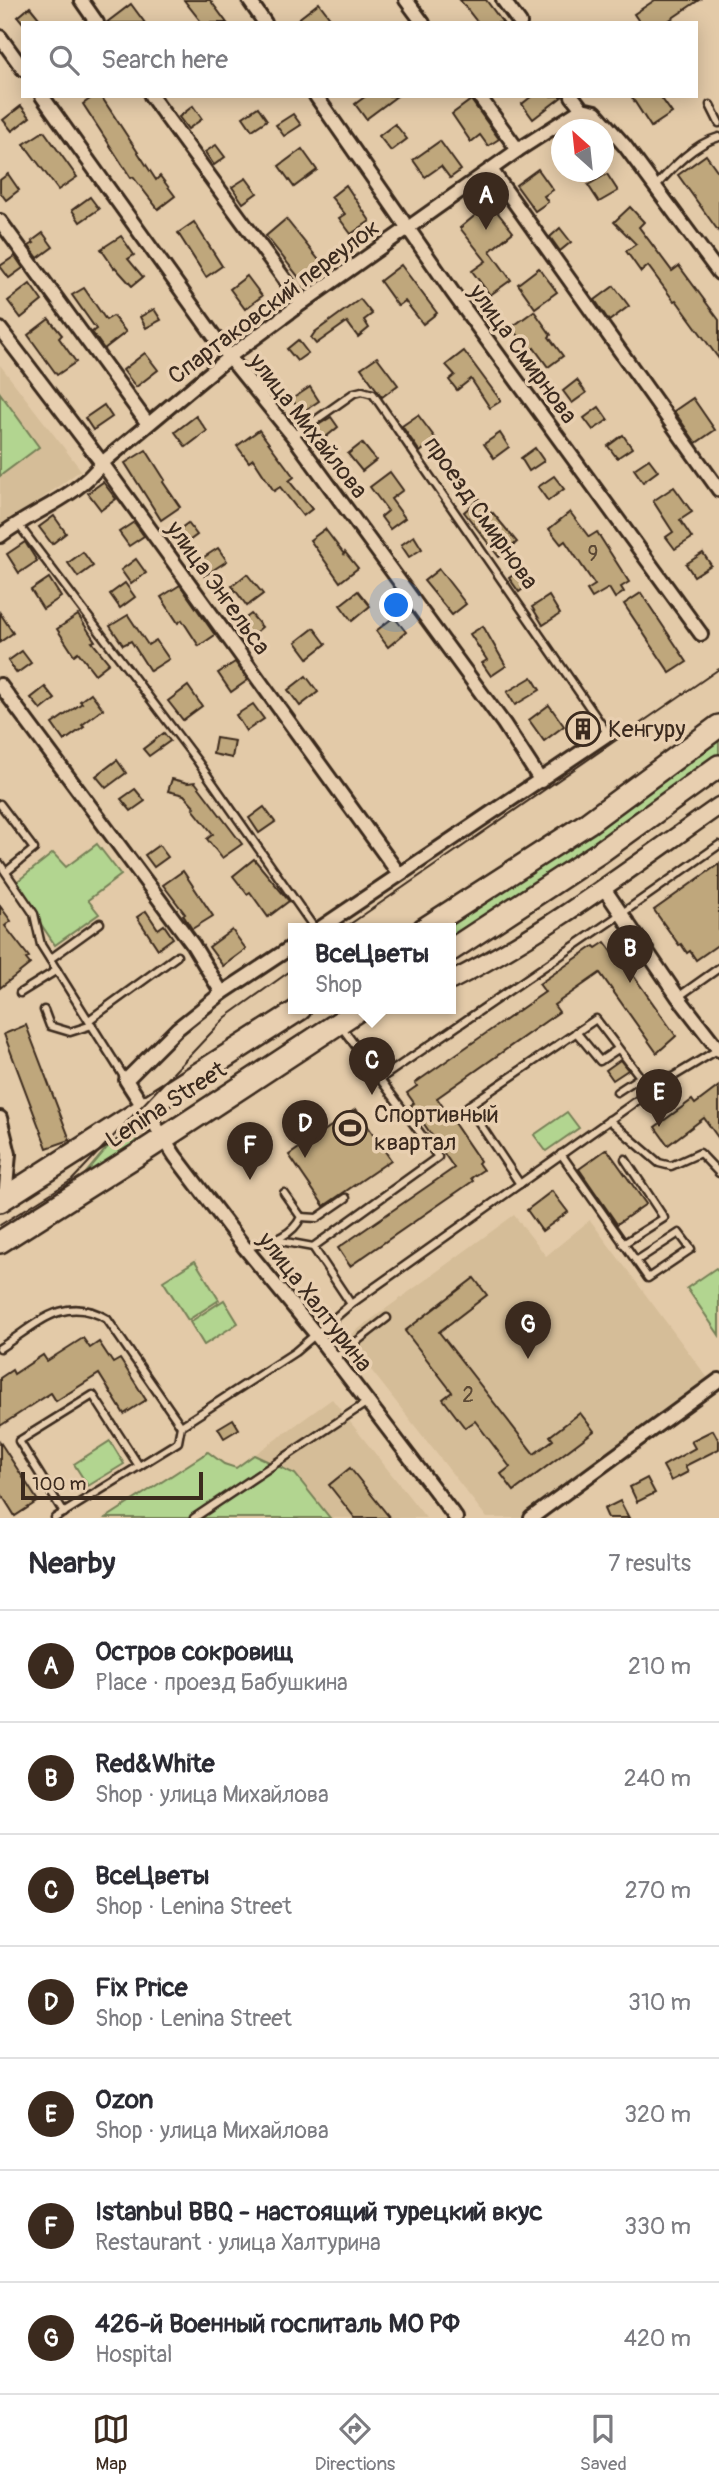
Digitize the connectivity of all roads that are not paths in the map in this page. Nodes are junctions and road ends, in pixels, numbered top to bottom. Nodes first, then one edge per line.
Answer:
1 (81, 0) edge
2 (249, 0) edge
3 (406, 0) edge
4 (503, 0) edge
5 (96, 21) edge
6 (264, 21) edge
7 (422, 21) edge
8 (519, 21) edge
9 (0, 37) edge
10 (21, 66) edge
11 (43, 98) edge
12 (152, 98) edge
13 (317, 98) edge
14 (480, 98) edge
15 (574, 98) edge
16 (710, 105) dead end
17 (582, 109) junction
18 (719, 122) edge
19 (719, 137) edge
20 (518, 150) junction
21 (492, 171) junction
22 (656, 186) junction
23 (0, 221) edge
24 (408, 229) junction
25 (719, 273) edge
26 (302, 303) junction
27 (0, 329) edge
28 (229, 357) junction
29 (148, 424) junction
30 (293, 436) junction
31 (102, 463) junction
32 (719, 490) edge
33 (17, 523) junction
34 (0, 536) edge
35 (701, 634) dead end
36 (0, 685) edge
37 (719, 726) edge
38 (608, 734) joint
39 (719, 766) edge
40 (541, 781) junction
41 (0, 804) edge
42 (719, 806) edge
43 (719, 845) edge
44 (0, 864) edge
45 (6, 872) junction
46 (399, 874) junction
47 (603, 887) junction
48 (621, 915) junction
49 (100, 923) dead end
50 (313, 923) edge
51 (326, 923) edge
52 (433, 923) edge
53 (456, 947) edge
54 (288, 949) edge
55 (177, 956) dead end
56 (50, 959) junction
57 (719, 968) edge
58 (57, 970) junction
59 (456, 978) edge
60 (20, 993) dead end
61 (222, 993) junction
62 (678, 996) junction
63 (44, 1010) dead end
64 (291, 1014) edge
65 (352, 1014) edge
66 (356, 1014) edge
67 (90, 1023) junction
68 (576, 1032) junction
69 (618, 1049) junction
70 (719, 1050) edge
71 (640, 1077) junction
72 (380, 1079) junction
73 (126, 1080) junction
74 (650, 1091) junction
75 (617, 1092) dead end
76 (146, 1109) junction
77 (0, 1118) edge
78 (609, 1120) junction
79 (165, 1138) junction
80 (561, 1154) junction
81 (625, 1159) dead end
82 (719, 1173) edge
83 (520, 1184) junction
84 (284, 1193) dead end
85 (346, 1198) dead end
86 (3, 1199) edge
87 (301, 1217) junction
88 (274, 1240) junction
89 (0, 1242) edge
90 (624, 1244) junction
91 (313, 1247) junction
92 (245, 1248) junction
93 (636, 1261) junction
94 (351, 1304) junction
95 (387, 1318) dead end
96 (315, 1333) junction
97 (0, 1348) edge
98 (334, 1359) junction
99 (719, 1380) edge
100 (366, 1403) junction
101 (181, 1426) junction
102 (139, 1466) junction
103 (64, 1513) junction
104 (55, 1518) edge
105 (194, 1518) edge
106 (456, 1518) edge
107 (531, 1518) edge

1 - 5 street
2 - 6 street
3 - 7 street
4 - 8 street
9 - 10 street
11 - 28 street, улица Михайлова
12 - 26 street
13 - 24 street, улица Смирнова
14 - 20 street
15 - 17 street
16 - 18 lane
17 - 20 street, Спартаковский переулок
17 - 22 street
19 - 22 lane
20 - 21 street, Спартаковский переулок
21 - 24 street, Спартаковский переулок
21 - 32 street
22 - 25 street
23 - 29 street
24 - 26 street, Спартаковский переулок
24 - 35 street, улица Смирнова
26 - 28 street, Спартаковский переулок
27 - 31 street, улица Энгельса
28 - 29 street, Спартаковский переулок
28 - 30 street, улица Михайлова
29 - 31 street, Спартаковский переулок
30 - 38 lane, проезд Смирнова
30 - 40 street, улица Михайлова
31 - 33 street, Спартаковский переулок
31 - 46 street, улица Энгельса
33 - 34 street, Спартаковский переулок
33 - 50 lane
36 - 61 street
37 - 52 main road
38 - 40 street
39 - 53 main road
40 - 46 street
41 - 45 lane
42 - 47 street
43 - 48 lane
44 - 45 lane
45 - 56 lane
46 - 51 street
47 - 48 street
47 - 59 street
48 - 62 street
48 - 72 lane
49 - 56 lane
54 - 61 street
55 - 67 lane
56 - 58 lane
57 - 62 lane
58 - 60 lane
58 - 67 lane
61 - 73 street
62 - 70 street
63 - 67 lane
64 - 76 main road, Lenina Street
65 - 79 main road, Lenina Street
66 - 72 lane
67 - 73 lane
68 - 69 lane
68 - 69 lane
68 - 83 lane
69 - 71 lane
70 - 74 lane
71 - 74 lane
71 - 75 lane
72 - 91 lane
73 - 76 street, улица Халтурина
74 - 78 lane
76 - 79 street, улица Халтурина
76 - 86 main road, Lenina Street
77 - 86 street
78 - 80 lane
78 - 82 lane
79 - 89 main road, Lenina Street
79 - 92 street, улица Халтурина
80 - 83 lane
80 - 90 lane
81 - 90 lane
83 - 94 lane
84 - 87 lane
85 - 87 lane
87 - 88 lane
88 - 91 lane
88 - 92 lane
90 - 93 lane
91 - 94 lane
92 - 96 street, улица Халтурина
93 - 93 lane
94 - 96 lane
95 - 98 lane
96 - 98 street, улица Халтурина
96 - 101 lane
97 - 101 lane
98 - 100 street, улица Халтурина
99 - 107 street
100 - 105 lane
100 - 106 street, улица Халтурина
101 - 102 lane
102 - 103 lane
102 - 103 lane
103 - 104 lane

